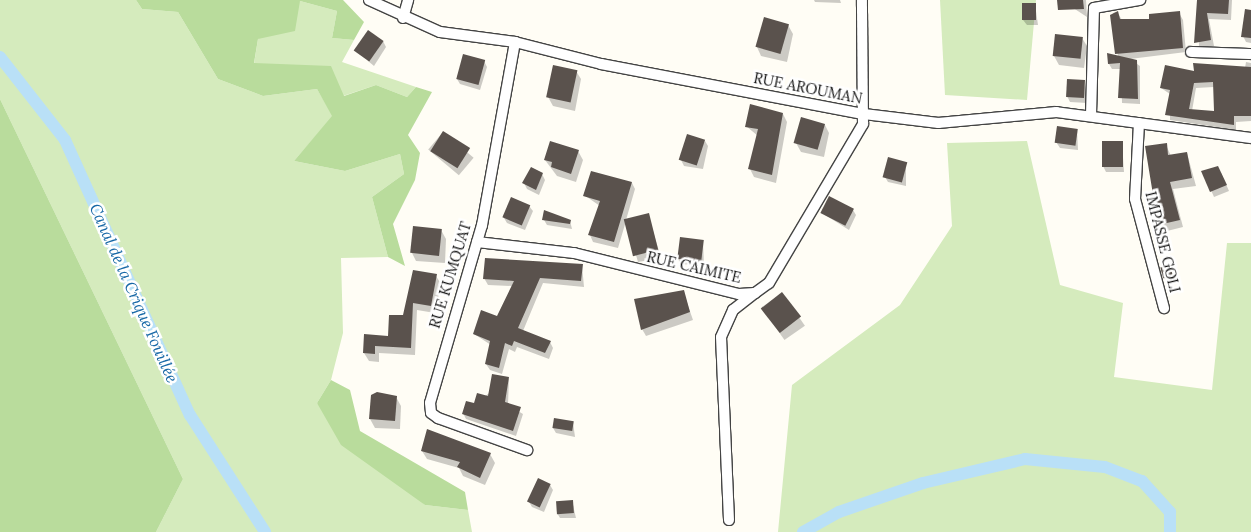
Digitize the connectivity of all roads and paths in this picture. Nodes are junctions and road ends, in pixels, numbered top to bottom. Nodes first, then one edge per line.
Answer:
1 (369, 0) edge
2 (408, 0) edge
3 (862, 0) edge
4 (1140, 0) edge
5 (403, 18) junction
6 (515, 42) junction
7 (1191, 52) dead end
8 (1251, 54) edge
9 (864, 114) junction
10 (1091, 115) junction
11 (1140, 123) junction
12 (1251, 138) edge
13 (477, 242) junction
14 (756, 293) junction
15 (1164, 308) dead end
16 (527, 450) dead end
17 (729, 520) dead end

1 - 5 street, RUE AROUMAN
2 - 5 street
3 - 9 street, RUE CAIMITE
4 - 10 street
5 - 6 street, RUE AROUMAN
6 - 9 street, RUE AROUMAN
6 - 13 street, RUE KUMQUAT
7 - 8 street
9 - 10 street, RUE AROUMAN
9 - 14 street, RUE CAIMITE
10 - 11 street, RUE AROUMAN
11 - 12 street, RUE AROUMAN
11 - 15 street, IMPASSE GOLI
13 - 14 street, RUE CAIMITE
13 - 16 street, RUE KUMQUAT
14 - 17 street

